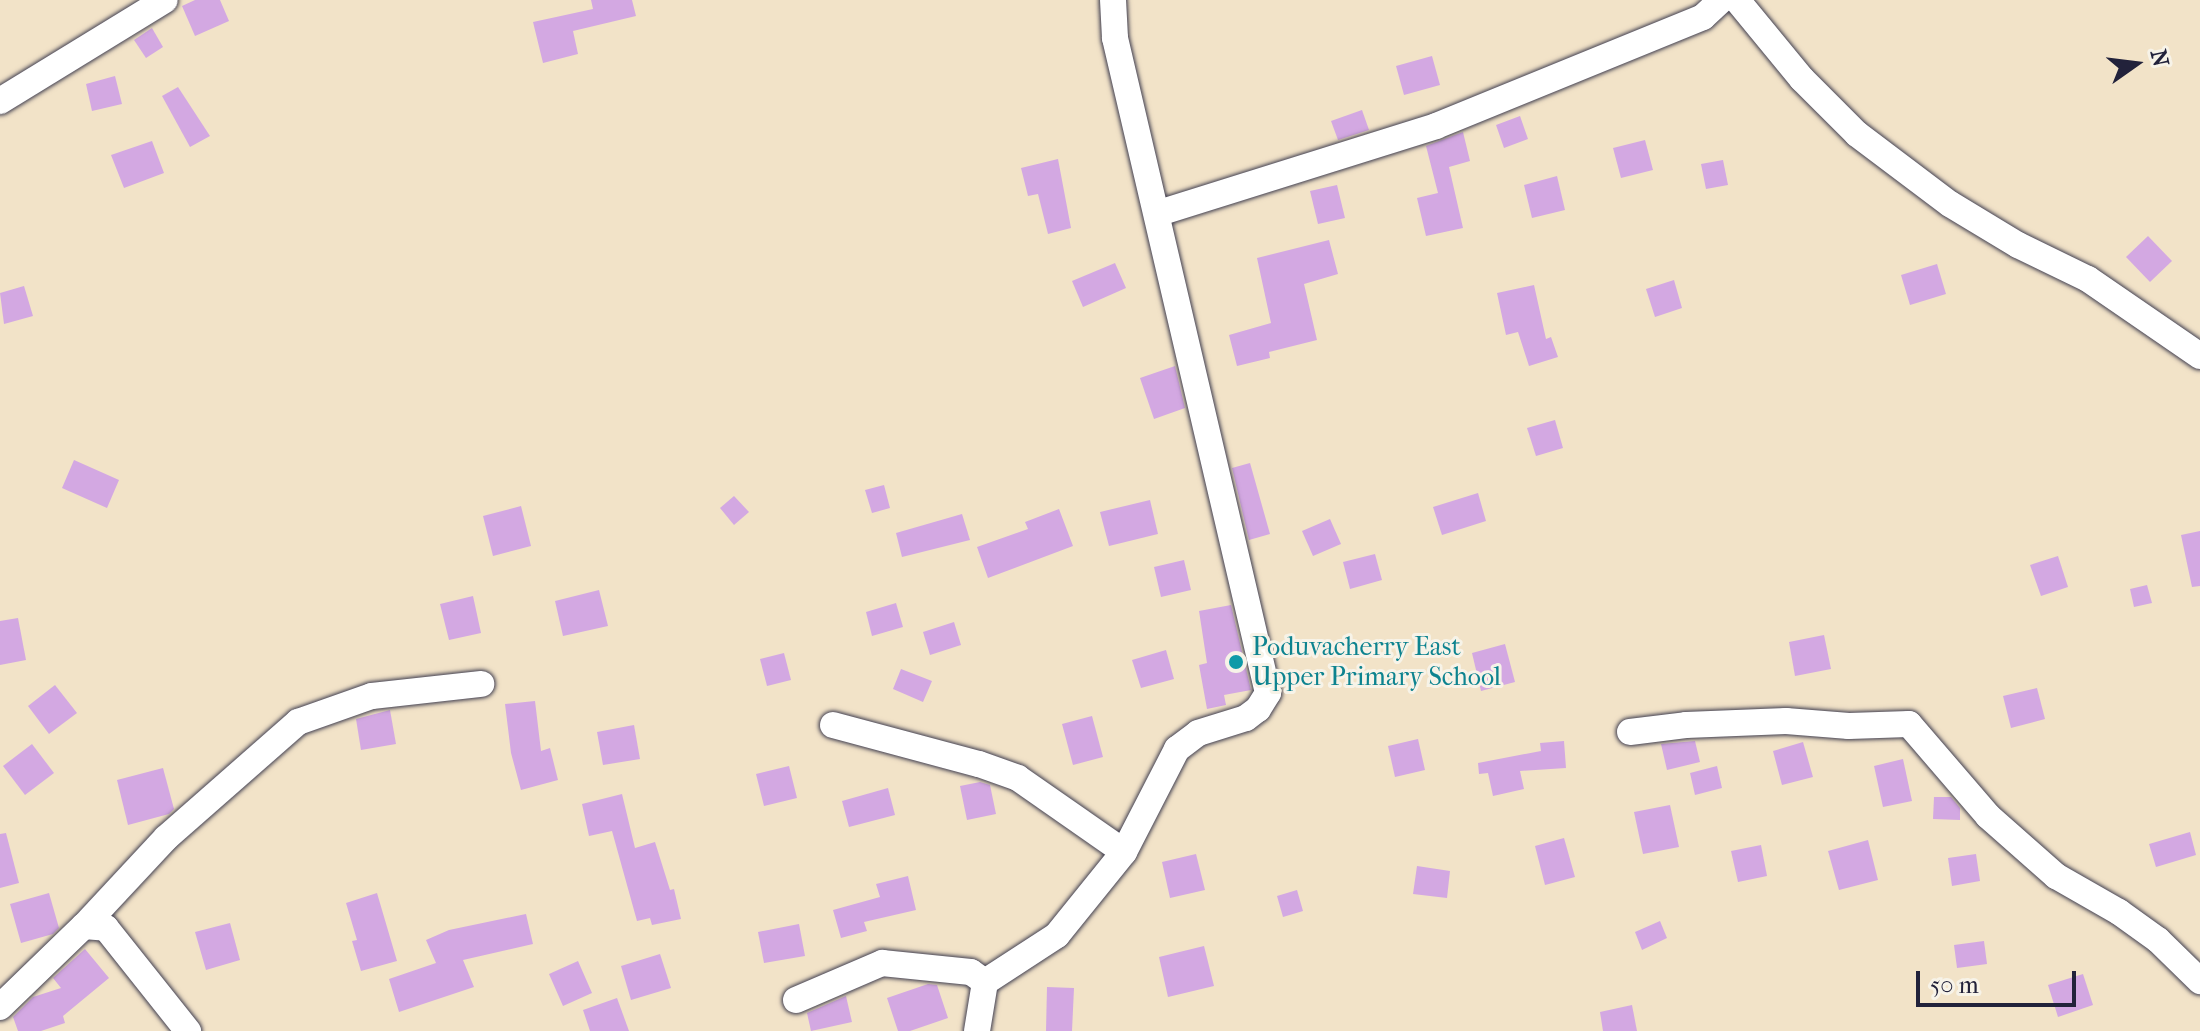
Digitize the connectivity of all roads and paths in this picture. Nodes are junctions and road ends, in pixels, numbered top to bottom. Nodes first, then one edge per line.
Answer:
1 (165, 0) edge
2 (1113, 0) edge
3 (1721, 0) edge
4 (1737, 0) edge
5 (0, 101) edge
6 (1159, 213) junction
7 (2200, 356) edge
8 (481, 684) dead end
9 (833, 725) dead end
10 (1630, 732) dead end
11 (1124, 852) junction
12 (84, 926) junction
13 (2200, 981) edge
14 (985, 982) junction
15 (796, 1000) dead end
16 (0, 1007) edge
17 (188, 1031) edge
18 (977, 1031) edge

1 - 5 street
2 - 6 street
3 - 6 street
4 - 7 street
6 - 11 street
8 - 12 street
9 - 11 street
10 - 13 street
11 - 14 street
12 - 16 street
12 - 17 street
14 - 15 street
14 - 18 street

